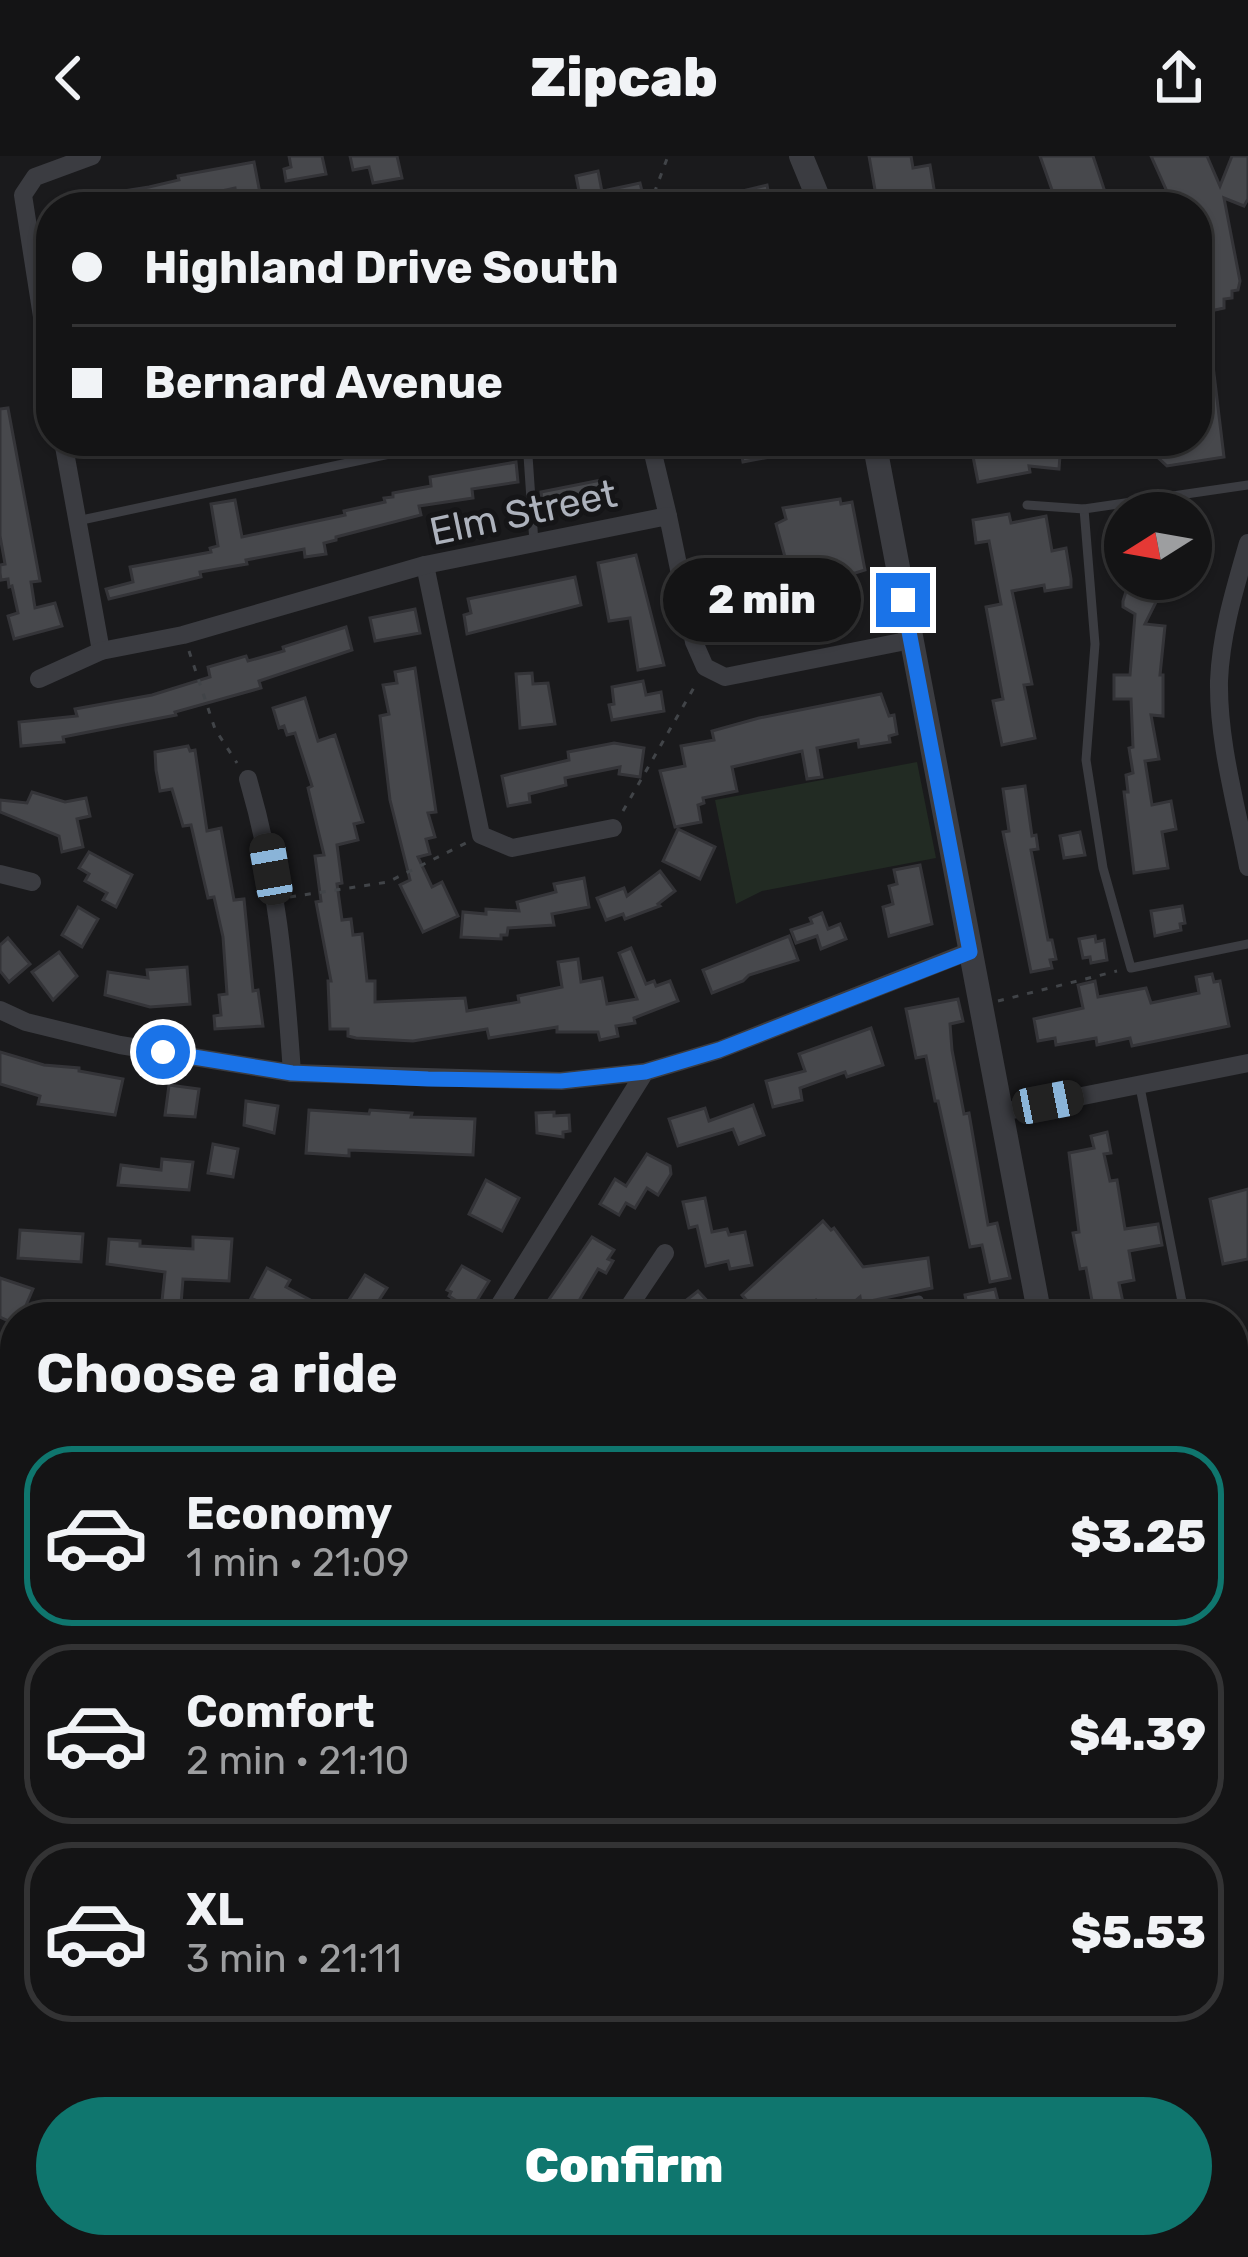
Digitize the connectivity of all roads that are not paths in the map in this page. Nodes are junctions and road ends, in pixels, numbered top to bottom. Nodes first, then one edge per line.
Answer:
1 (92, 156) edge
2 (801, 156) edge
3 (816, 192) edge
4 (36, 244) edge
5 (66, 456) edge
6 (380, 456) edge
7 (528, 456) edge
8 (654, 456) edge
9 (877, 456) edge
10 (1248, 485) edge
11 (1027, 505) dead end
12 (1084, 509) junction
13 (668, 516) junction
14 (77, 521) junction
15 (534, 543) junction
16 (1248, 543) edge
17 (425, 565) junction
18 (911, 640) junction
19 (100, 652) junction
20 (39, 679) dead end
21 (248, 779) road end
22 (613, 828) road end
23 (1248, 867) edge
24 (0, 874) edge
25 (32, 882) dead end
26 (1248, 944) edge
27 (970, 952) junction
28 (0, 1010) edge
29 (1248, 1063) edge
30 (645, 1072) junction
31 (292, 1073) junction
32 (1139, 1084) junction
33 (1002, 1112) junction
34 (665, 1253) dead end
35 (919, 1300) dead end
36 (501, 1302) edge
37 (632, 1302) edge
38 (908, 1302) edge
39 (1037, 1302) edge
40 (1182, 1302) edge

1 - 4 street
2 - 3 street
5 - 14 street
6 - 14 lane
7 - 15 lane
8 - 13 street
9 - 18 street
10 - 12 lane
11 - 12 lane
12 - 26 lane
13 - 15 street, Elm Street
13 - 18 street, Elm Street
14 - 19 street
15 - 17 street, Elm Street
16 - 23 street
17 - 19 street, Elm Street
17 - 22 street
18 - 27 street
19 - 20 street, Elm Street
21 - 31 street
24 - 25 street
27 - 30 street
27 - 33 street
28 - 31 street
29 - 32 street
30 - 31 street
30 - 36 street
32 - 33 street
32 - 40 lane
33 - 39 street
34 - 37 street
35 - 38 lane

